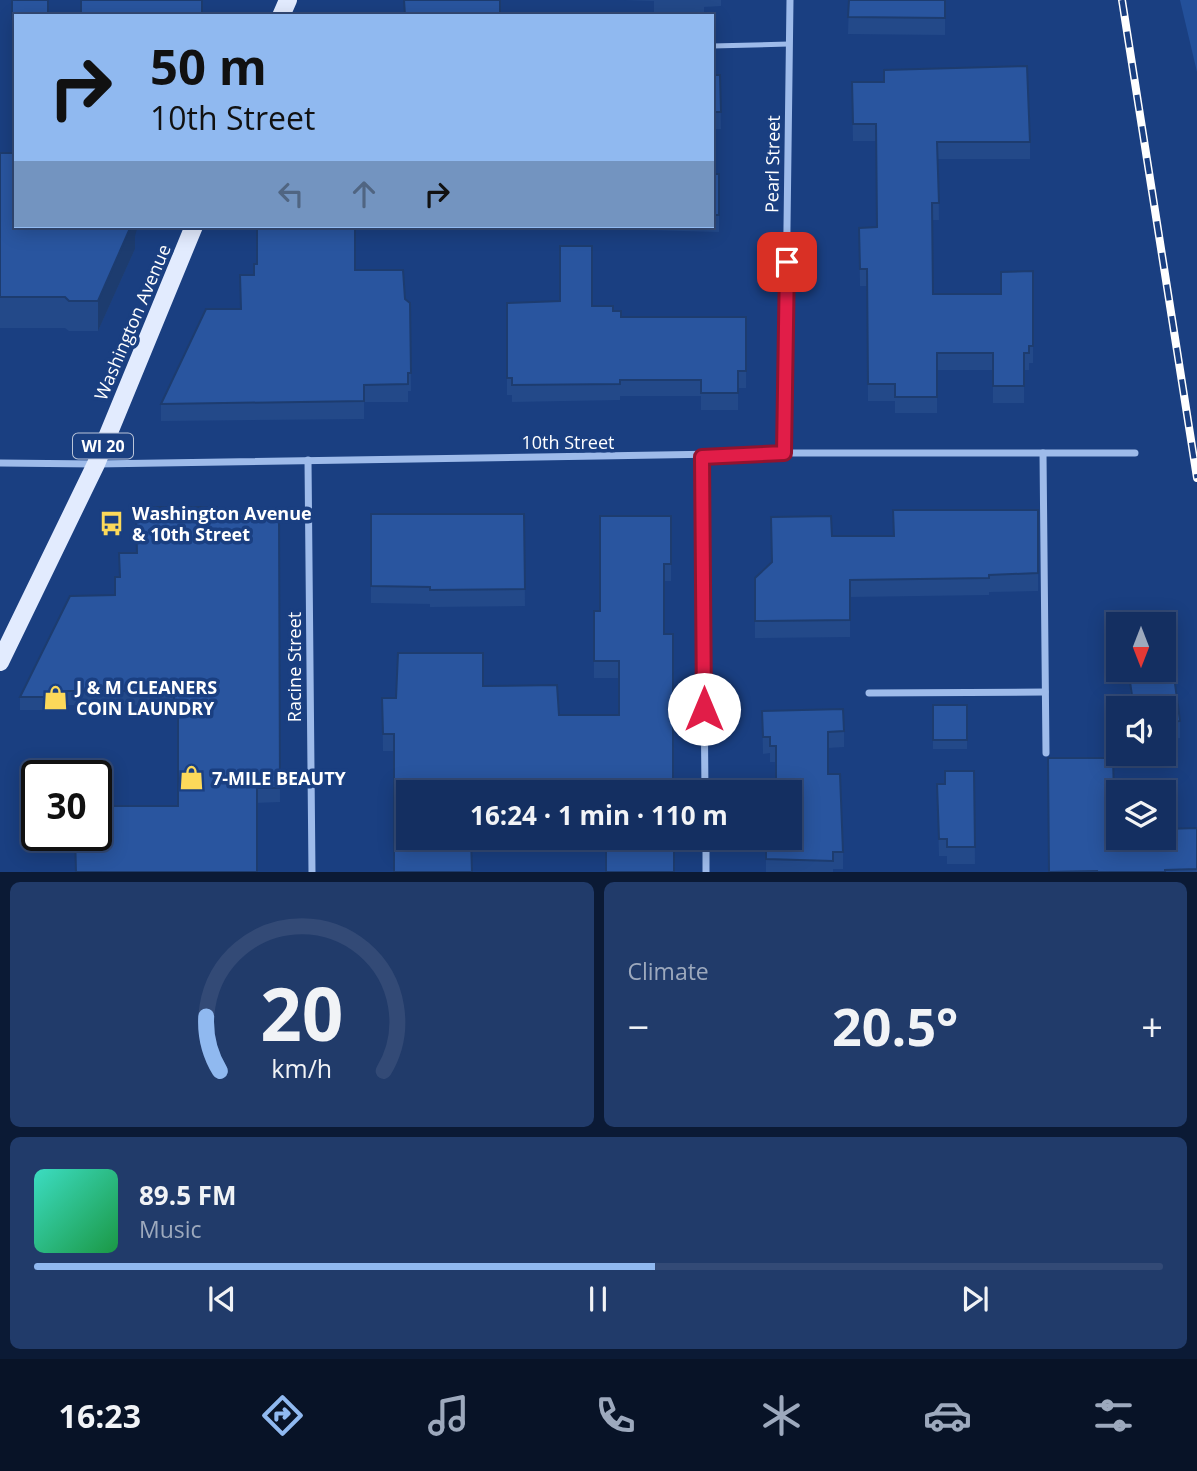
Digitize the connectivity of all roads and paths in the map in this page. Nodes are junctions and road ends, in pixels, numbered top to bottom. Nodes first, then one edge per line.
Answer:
1 (790, 0) edge
2 (789, 44) junction
3 (714, 46) edge
4 (193, 228) edge
5 (784, 453) junction
6 (1043, 453) junction
7 (1136, 453) dead end
8 (702, 457) junction
9 (308, 460) junction
10 (0, 463) edge
11 (96, 464) junction
12 (0, 662) edge
13 (1045, 692) junction
14 (869, 693) dead end
15 (1046, 753) dead end
16 (705, 780) edge
17 (706, 850) edge
18 (312, 872) edge
19 (706, 872) edge

1 - 2 street, Pearl Street
2 - 3 lane
2 - 5 street, Pearl Street
4 - 11 main road, Washington Avenue / WI 20
5 - 6 street, 10th Street
5 - 8 street, 10th Street
6 - 7 street, 10th Street
6 - 13 street
8 - 9 street, 10th Street
8 - 16 street
9 - 11 street, 10th Street
9 - 18 street, Racine Street
10 - 11 street, 10th Street
11 - 12 main road, Washington Avenue / WI 20
13 - 14 street
13 - 15 street
17 - 19 street

